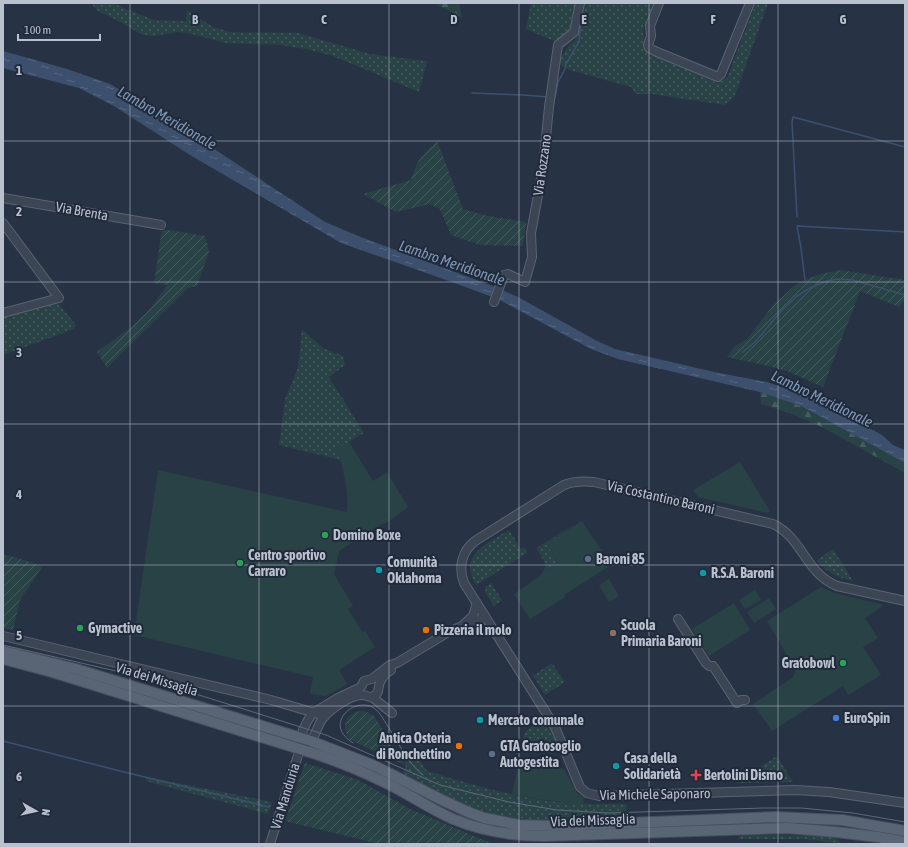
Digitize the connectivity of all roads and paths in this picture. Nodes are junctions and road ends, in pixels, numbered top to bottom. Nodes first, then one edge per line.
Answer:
1 (580, 3) edge
2 (659, 3) edge
3 (750, 3) edge
4 (3, 198) edge
5 (3, 223) edge
6 (161, 225) dead end
7 (494, 302) dead end
8 (3, 313) edge
9 (905, 602) edge
10 (476, 603) junction
11 (484, 615) junction
12 (678, 619) dead end
13 (475, 620) junction
14 (493, 628) junction
15 (3, 636) edge
16 (3, 651) edge
17 (3, 659) edge
18 (397, 663) junction
19 (372, 679) junction
20 (379, 688) junction
21 (366, 693) junction
22 (271, 700) junction
23 (745, 700) dead end
24 (321, 708) junction
25 (313, 713) junction
26 (325, 716) junction
27 (301, 738) junction
28 (311, 742) junction
29 (300, 749) junction
30 (905, 803) edge
31 (905, 831) edge
32 (905, 842) edge
33 (270, 844) edge

1 - 7 street, Via Rozzano
2 - 3 street
4 - 6 street, Via Brenta
5 - 8 street
9 - 10 street, Via Costantino Baroni
10 - 11 street, Via Costantino Baroni
10 - 13 street
11 - 13 street
11 - 14 street, Via Michele Saponaro
12 - 23 street
13 - 14 street
13 - 18 street
14 - 30 street, Via Michele Saponaro
15 - 22 street, Via dei Missaglia
16 - 27 main road, Via dei Missaglia
17 - 29 main road, Via dei Missaglia
18 - 19 street
18 - 20 street
19 - 20 street
19 - 21 street
20 - 21 street
20 - 21 street
21 - 24 street
21 - 26 street
22 - 24 street, Via dei Missaglia
22 - 25 street, Via dei Missaglia
24 - 25 street
24 - 26 street
25 - 26 street
25 - 27 street
26 - 28 street
27 - 28 main road, Via dei Missaglia
27 - 29 street
28 - 29 street
28 - 31 main road, Via dei Missaglia
29 - 32 main road, Via dei Missaglia
29 - 33 street, Via Manduria

